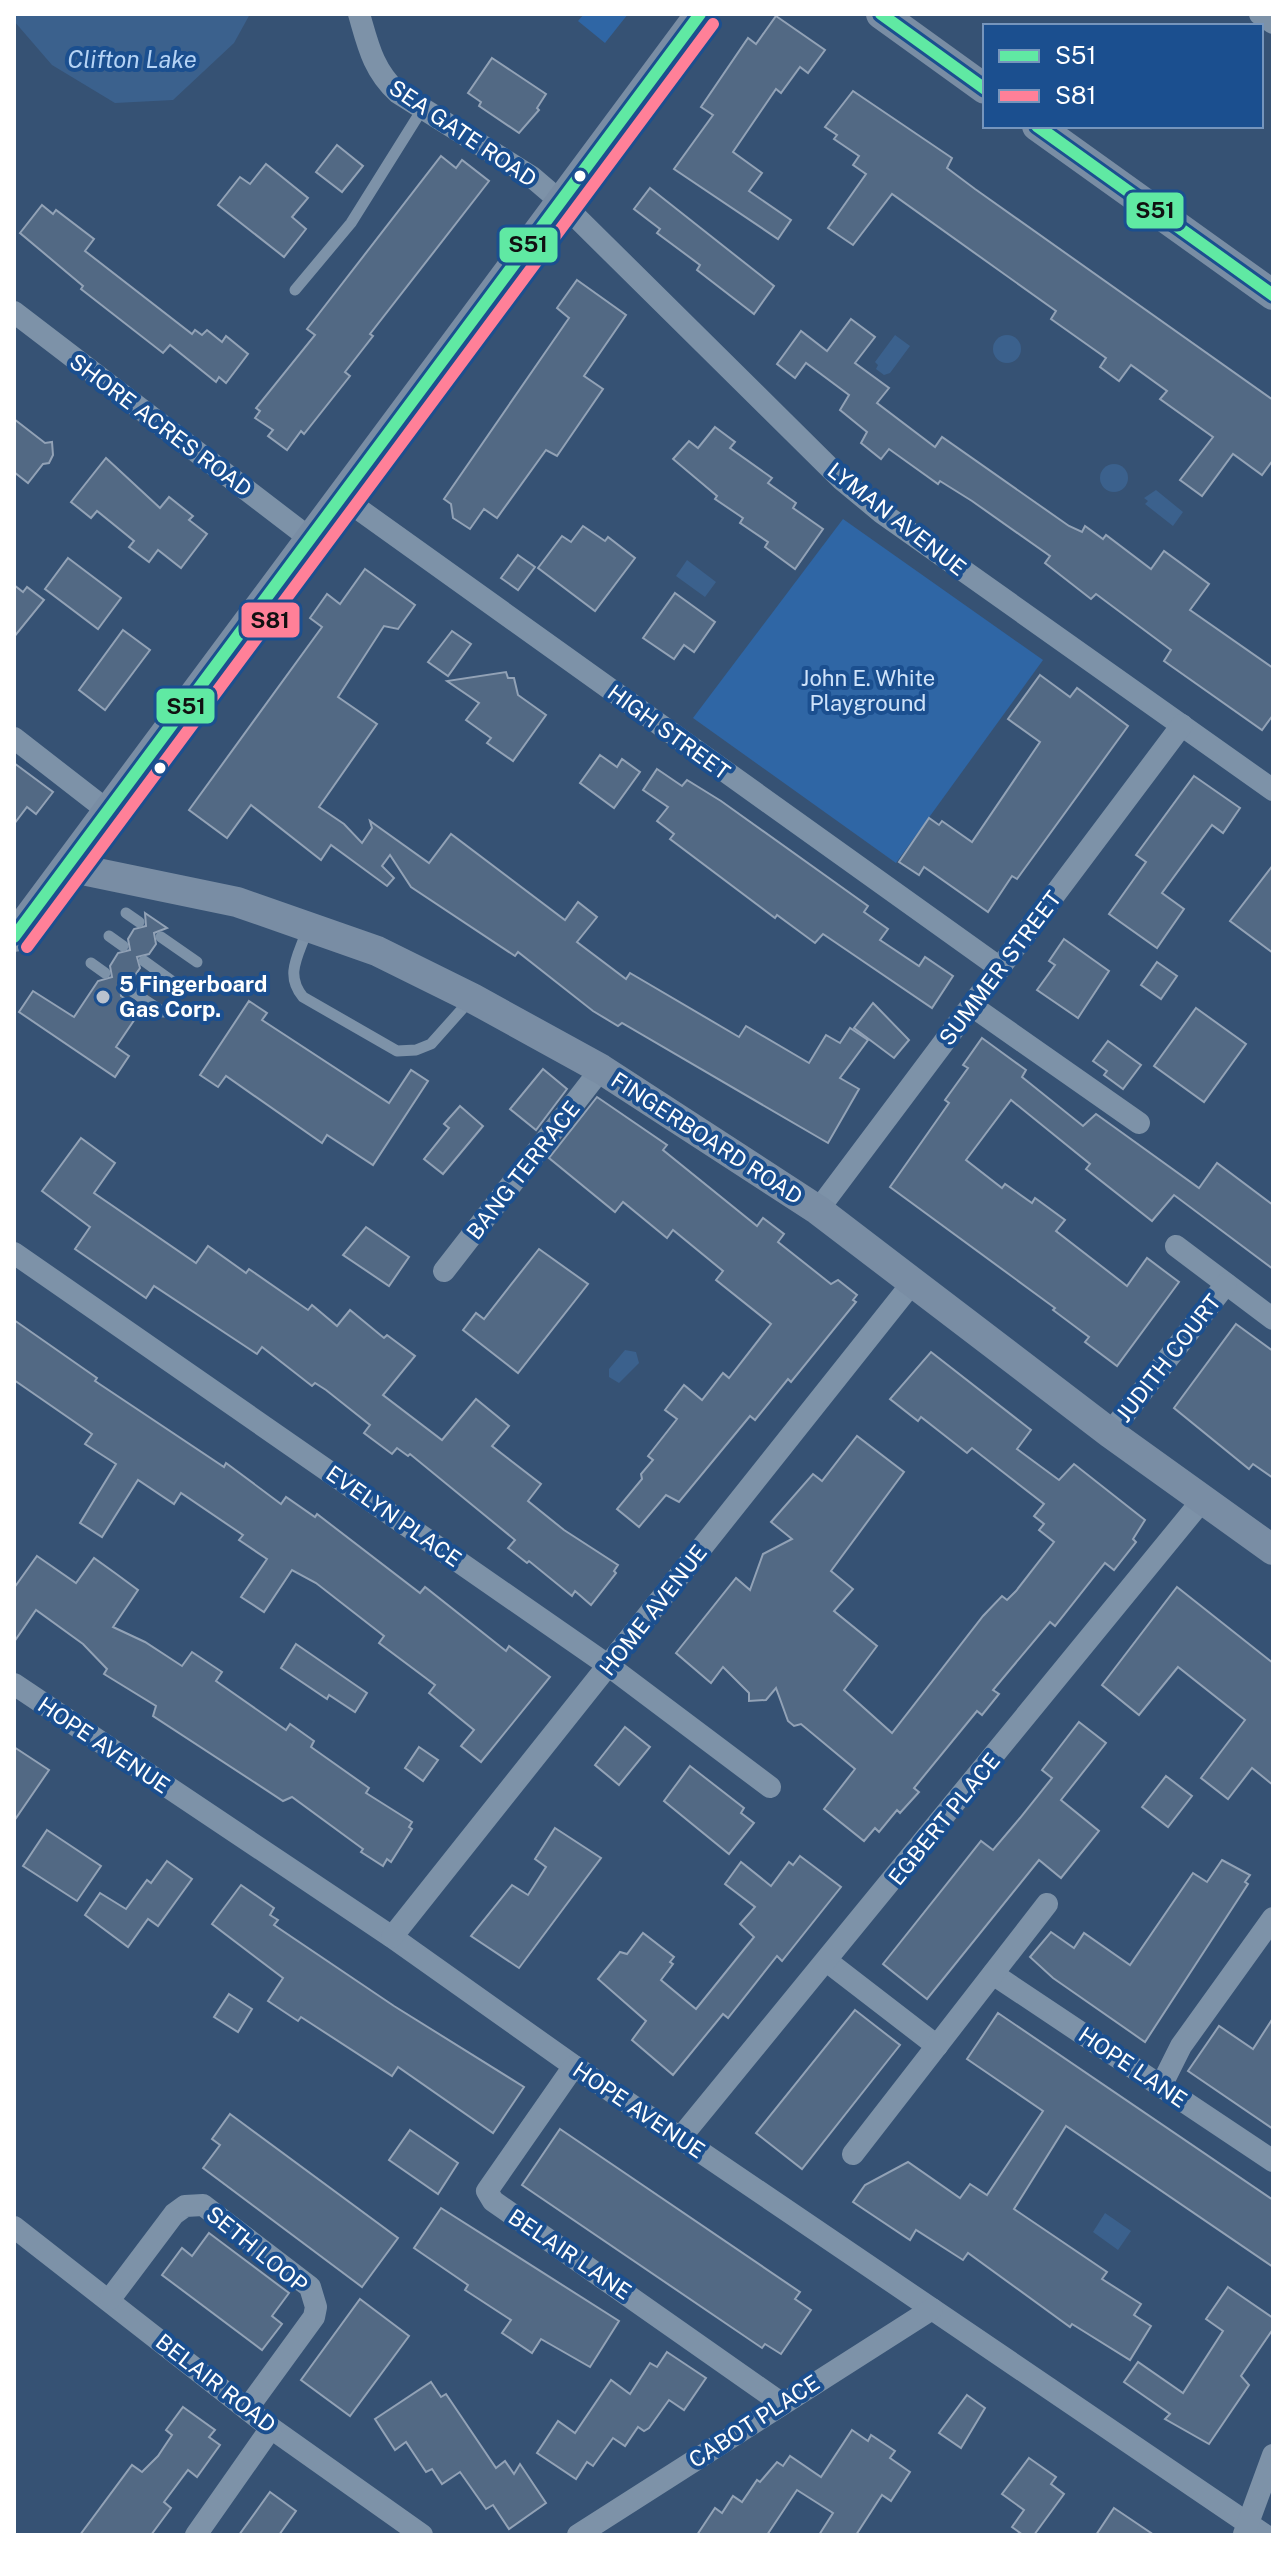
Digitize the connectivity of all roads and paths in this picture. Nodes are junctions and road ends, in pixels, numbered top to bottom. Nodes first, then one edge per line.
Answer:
1 (359, 14) edge
2 (700, 14) edge
3 (881, 14) edge
4 (1260, 14) edge
5 (1273, 23) edge
6 (983, 88) edge
7 (423, 108) junction
8 (1040, 128) edge
9 (560, 201) junction
10 (295, 290) dead end
11 (1273, 295) edge
12 (14, 312) edge
13 (339, 495) junction
14 (308, 537) junction
15 (1182, 725) junction
16 (14, 738) edge
17 (1273, 790) edge
18 (108, 811) junction
19 (68, 867) junction
20 (126, 913) dead end
21 (139, 922) dead end
22 (309, 925) junction
23 (109, 936) dead end
24 (14, 937) edge
25 (161, 937) dead end
26 (123, 946) dead end
27 (144, 961) dead end
28 (197, 962) dead end
29 (91, 963) dead end
30 (1000, 968) junction
31 (105, 973) dead end
32 (180, 987) dead end
33 (127, 988) dead end
34 (472, 998) junction
35 (972, 1006) junction
36 (163, 1012) dead end
37 (601, 1069) junction
38 (1139, 1123) dead end
39 (818, 1210) junction
40 (1176, 1246) dead end
41 (14, 1253) edge
42 (444, 1271) dead end
43 (913, 1282) junction
44 (1226, 1284) junction
45 (1273, 1319) edge
46 (1110, 1433) junction
47 (1204, 1498) junction
48 (1273, 1550) edge
49 (609, 1666) junction
50 (14, 1684) edge
51 (770, 1787) dead end
52 (1047, 1904) dead end
53 (1273, 1918) edge
54 (392, 1937) junction
55 (828, 1962) junction
56 (993, 1974) junction
57 (937, 2046) junction
58 (574, 2066) junction
59 (1161, 2086) junction
60 (681, 2137) junction
61 (853, 2154) dead end
62 (1273, 2161) edge
63 (14, 2227) edge
64 (110, 2299) junction
65 (932, 2309) junction
66 (781, 2403) junction
67 (247, 2409) junction
68 (271, 2428) junction
69 (1273, 2455) edge
70 (1252, 2531) edge
71 (196, 2535) edge
72 (422, 2535) edge
73 (578, 2535) edge

1 - 7 street, SEA GATE ROAD
2 - 9 main road
3 - 6 main road
4 - 5 street
7 - 9 street, SEA GATE ROAD
7 - 10 lane
8 - 11 main road
9 - 13 main road
9 - 15 street, LYMAN AVENUE
12 - 14 street, SHORE ACRES ROAD
13 - 14 main road
13 - 30 street, HIGH STREET
14 - 18 main road
15 - 17 street, LYMAN AVENUE
15 - 30 street, SUMMER STREET
16 - 18 street
18 - 19 main road
19 - 22 main road, FINGERBOARD ROAD
19 - 24 main road
20 - 21 lane
22 - 34 main road, FINGERBOARD ROAD
22 - 34 lane
23 - 26 lane
25 - 28 lane
27 - 32 lane
29 - 31 lane
30 - 35 street, SUMMER STREET
33 - 36 lane
34 - 37 main road, FINGERBOARD ROAD
35 - 38 street
35 - 39 street, SUMMER STREET
37 - 39 main road, FINGERBOARD ROAD
37 - 42 street, BANG TERRACE
39 - 43 main road, FINGERBOARD ROAD
40 - 44 street, JUDITH COURT
41 - 49 street, EVELYN PLACE
43 - 46 main road, FINGERBOARD ROAD
43 - 49 street, HOME AVENUE
44 - 45 street, JUDITH COURT
44 - 46 street, JUDITH COURT
46 - 47 main road, FINGERBOARD ROAD
47 - 48 main road, FINGERBOARD ROAD
47 - 55 street, EGBERT PLACE
49 - 51 street, EVELYN PLACE
49 - 54 street, HOME AVENUE
50 - 54 street, HOPE AVENUE
52 - 56 street
53 - 59 street
54 - 58 street, HOPE AVENUE
55 - 57 street
55 - 60 street, EGBERT PLACE
56 - 57 street
56 - 59 street, HOPE LANE
57 - 61 street
58 - 60 street, HOPE AVENUE
58 - 66 street, BELAIR LANE
59 - 62 street, HOPE LANE
60 - 65 street, HOPE AVENUE
63 - 64 street, BELAIR ROAD
64 - 67 street, BELAIR ROAD
64 - 67 street, SETH LOOP
65 - 66 street, CABOT PLACE
65 - 70 street, HOPE AVENUE
66 - 73 street, CABOT PLACE
67 - 68 street, BELAIR ROAD
68 - 71 street
68 - 72 street, BELAIR ROAD
69 - 70 street

